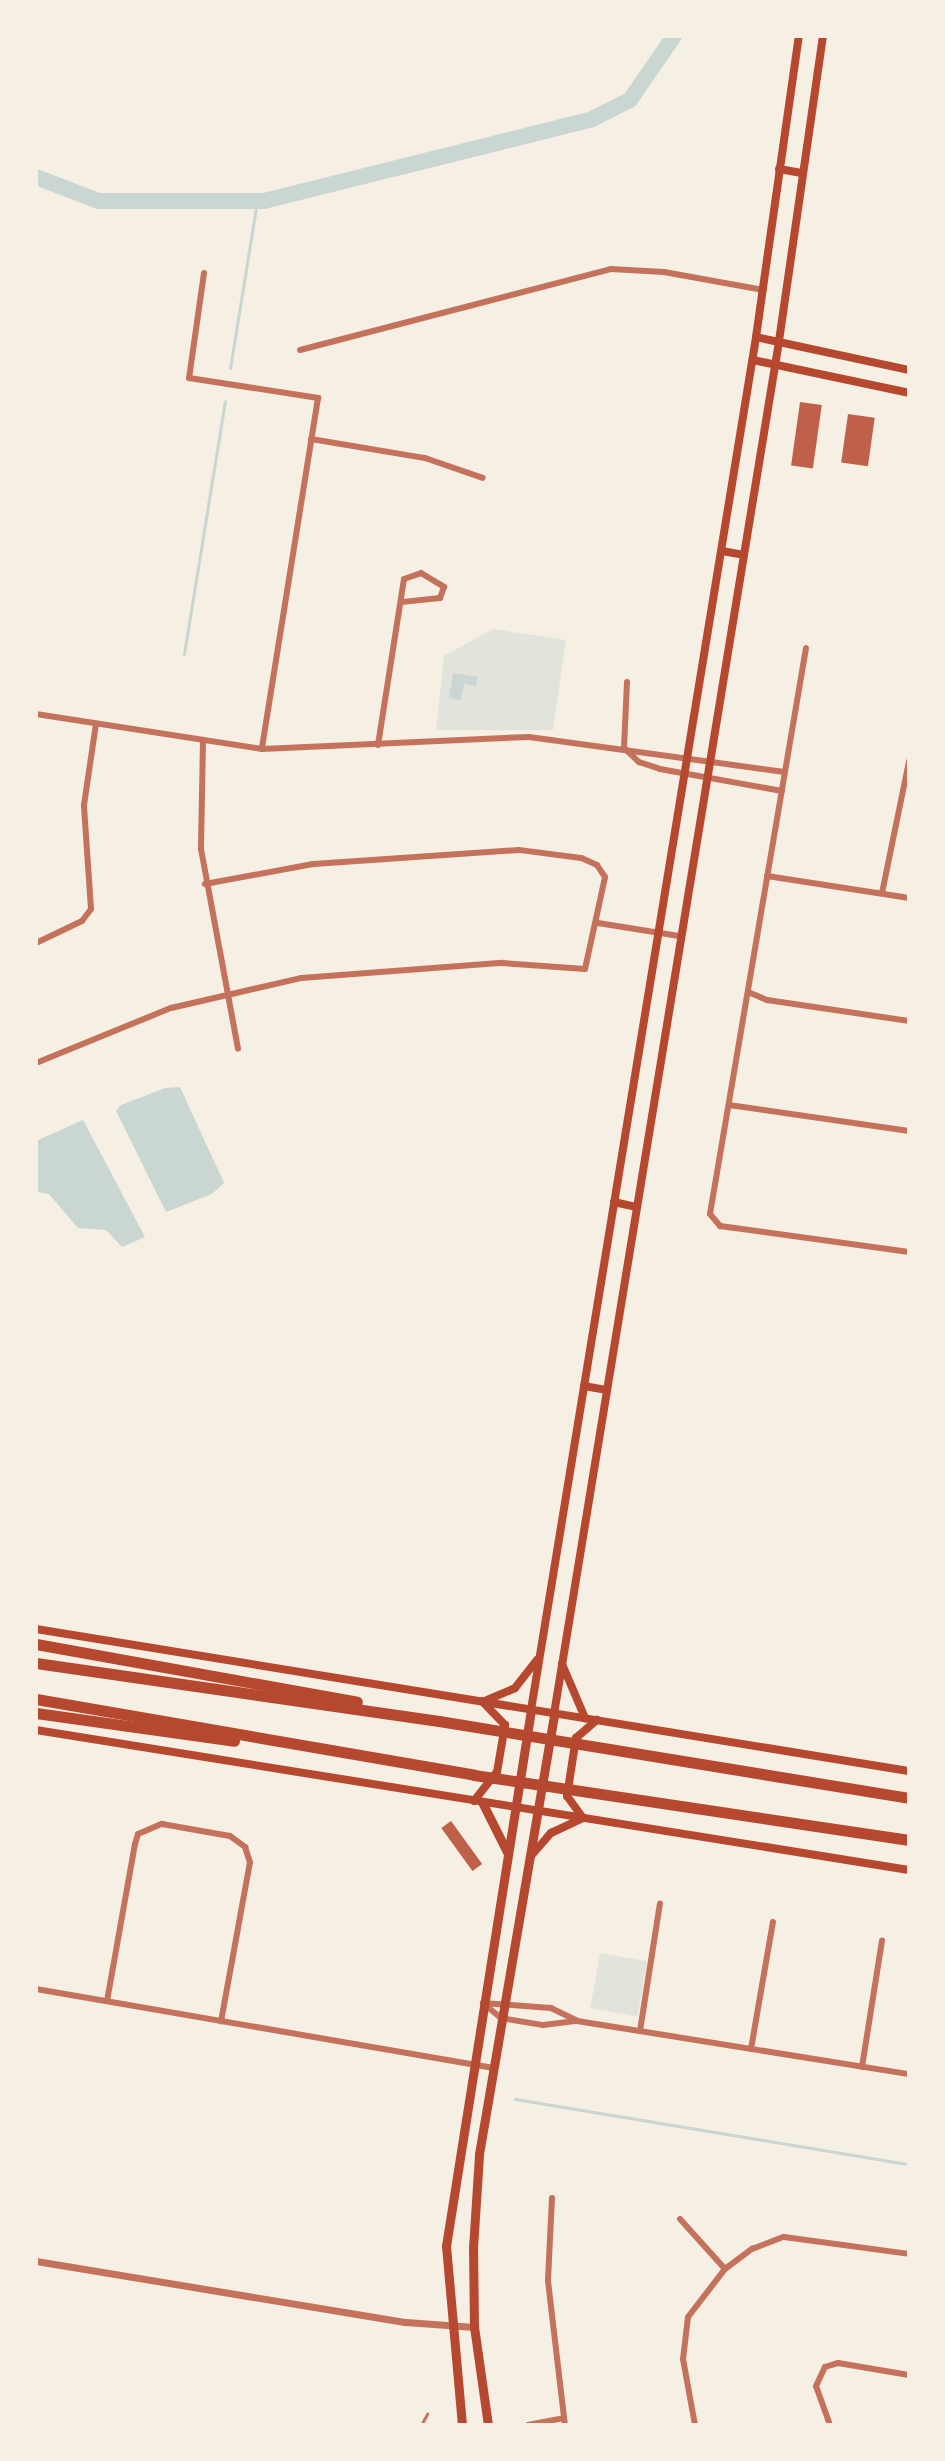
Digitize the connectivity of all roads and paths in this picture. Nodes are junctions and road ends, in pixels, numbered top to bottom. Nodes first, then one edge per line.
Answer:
1 (799, 36) edge
2 (823, 36) edge
3 (779, 169) junction
4 (802, 173) junction
5 (204, 273) dead end
6 (763, 290) junction
7 (756, 337) junction
8 (779, 341) junction
9 (300, 350) dead end
10 (753, 360) junction
11 (775, 364) junction
12 (909, 370) edge
13 (909, 393) edge
14 (311, 439) junction
15 (483, 478) dead end
16 (722, 551) junction
17 (744, 555) junction
18 (403, 602) junction
19 (806, 648) dead end
20 (627, 682) dead end
21 (36, 714) edge
22 (96, 724) junction
23 (203, 741) junction
24 (378, 745) junction
25 (624, 748) junction
26 (262, 749) junction
27 (686, 757) junction
28 (710, 760) junction
29 (909, 761) edge
30 (785, 772) junction
31 (684, 774) junction
32 (707, 778) junction
33 (782, 791) junction
34 (767, 876) junction
35 (205, 884) junction
36 (882, 893) junction
37 (909, 898) edge
38 (598, 923) junction
39 (657, 933) junction
40 (679, 936) junction
41 (37, 942) edge
42 (226, 992) junction
43 (748, 992) junction
44 (909, 1021) edge
45 (238, 1049) dead end
46 (36, 1063) edge
47 (729, 1105) junction
48 (909, 1131) edge
49 (614, 1202) junction
50 (635, 1207) junction
51 (909, 1252) edge
52 (584, 1386) junction
53 (606, 1390) junction
54 (36, 1629) edge
55 (36, 1644) edge
56 (540, 1657) junction
57 (36, 1663) edge
58 (562, 1663) junction
59 (36, 1699) edge
60 (482, 1701) junction
61 (531, 1710) junction
62 (36, 1713) edge
63 (554, 1714) junction
64 (585, 1718) junction
65 (597, 1720) junction
66 (439, 1721) junction
67 (36, 1730) edge
68 (319, 1748) junction
69 (909, 1771) edge
70 (909, 1798) edge
71 (478, 1801) junction
72 (515, 1807) junction
73 (537, 1811) junction
74 (583, 1818) junction
75 (909, 1840) edge
76 (508, 1854) junction
77 (529, 1857) junction
78 (909, 1870) edge
79 (660, 1904) dead end
80 (773, 1922) dead end
81 (882, 1941) dead end
82 (36, 1989) edge
83 (107, 2001) junction
84 (504, 2001) junction
85 (483, 2003) junction
86 (501, 2018) junction
87 (221, 2021) junction
88 (577, 2021) junction
89 (640, 2031) junction
90 (751, 2049) junction
91 (472, 2064) junction
92 (862, 2067) junction
93 (492, 2068) junction
94 (909, 2074) edge
95 (552, 2198) dead end
96 (680, 2219) dead end
97 (909, 2254) edge
98 (36, 2261) edge
99 (725, 2269) junction
100 (474, 2327) junction
101 (450, 2328) junction
102 (909, 2375) edge
103 (427, 2414) dead end
104 (564, 2422) edge
105 (421, 2425) edge
106 (462, 2425) edge
107 (488, 2425) edge
108 (528, 2425) edge
109 (695, 2425) edge
110 (830, 2425) edge

1 - 3 main road
2 - 4 main road
3 - 4 main road
3 - 6 main road
4 - 8 main road
5 - 14 street
6 - 7 main road
6 - 9 street
7 - 8 main road
7 - 10 main road
8 - 11 main road
8 - 12 main road
10 - 11 main road
10 - 16 main road
11 - 13 main road
11 - 17 main road
14 - 15 street
14 - 26 street
16 - 17 main road
16 - 27 main road
17 - 28 main road
18 - 18 street
18 - 24 street
19 - 30 street
20 - 25 street
21 - 22 street
22 - 23 street
22 - 41 street
23 - 26 street
23 - 35 street
24 - 25 street
24 - 26 street
25 - 27 street
25 - 31 street
27 - 28 street
27 - 31 main road
28 - 30 street
28 - 32 main road
29 - 36 street
30 - 33 street
31 - 32 street
31 - 39 main road
32 - 33 street
32 - 40 main road
33 - 34 street
34 - 36 street
34 - 43 street
35 - 38 street
35 - 42 street
36 - 37 street
38 - 39 street
38 - 42 street
39 - 40 street
39 - 49 main road
40 - 50 main road
42 - 45 street
42 - 46 street
43 - 44 street
43 - 47 street
47 - 48 street
47 - 51 street
49 - 50 main road
49 - 52 main road
50 - 53 main road
52 - 53 main road
52 - 56 main road
53 - 58 main road
54 - 60 main road
55 - 66 highway
56 - 60 main road
56 - 61 main road
57 - 66 highway
58 - 63 main road
58 - 64 main road
59 - 68 highway
60 - 61 main road
60 - 71 main road
61 - 63 main road
61 - 72 main road
62 - 68 highway
63 - 64 main road
63 - 73 main road
64 - 65 main road
65 - 69 main road
65 - 74 main road
66 - 70 highway
67 - 71 main road
68 - 75 highway
71 - 72 main road
71 - 76 main road
72 - 73 main road
72 - 76 main road
73 - 74 main road
73 - 77 main road
74 - 77 main road
74 - 78 main road
76 - 85 main road
77 - 84 main road
79 - 89 street
80 - 90 street
81 - 92 street
82 - 83 street
83 - 87 street
83 - 87 street
84 - 85 street
84 - 86 main road
84 - 88 street
85 - 86 street
85 - 91 main road
86 - 88 street
86 - 93 main road
87 - 91 street
88 - 89 street
89 - 90 street
90 - 92 street
91 - 93 street
91 - 101 main road
92 - 94 street
93 - 100 main road
95 - 104 street
96 - 99 street
97 - 99 street
98 - 101 street
99 - 109 street
100 - 101 street
100 - 107 main road
101 - 106 main road
102 - 110 street
103 - 105 lane
104 - 108 street

